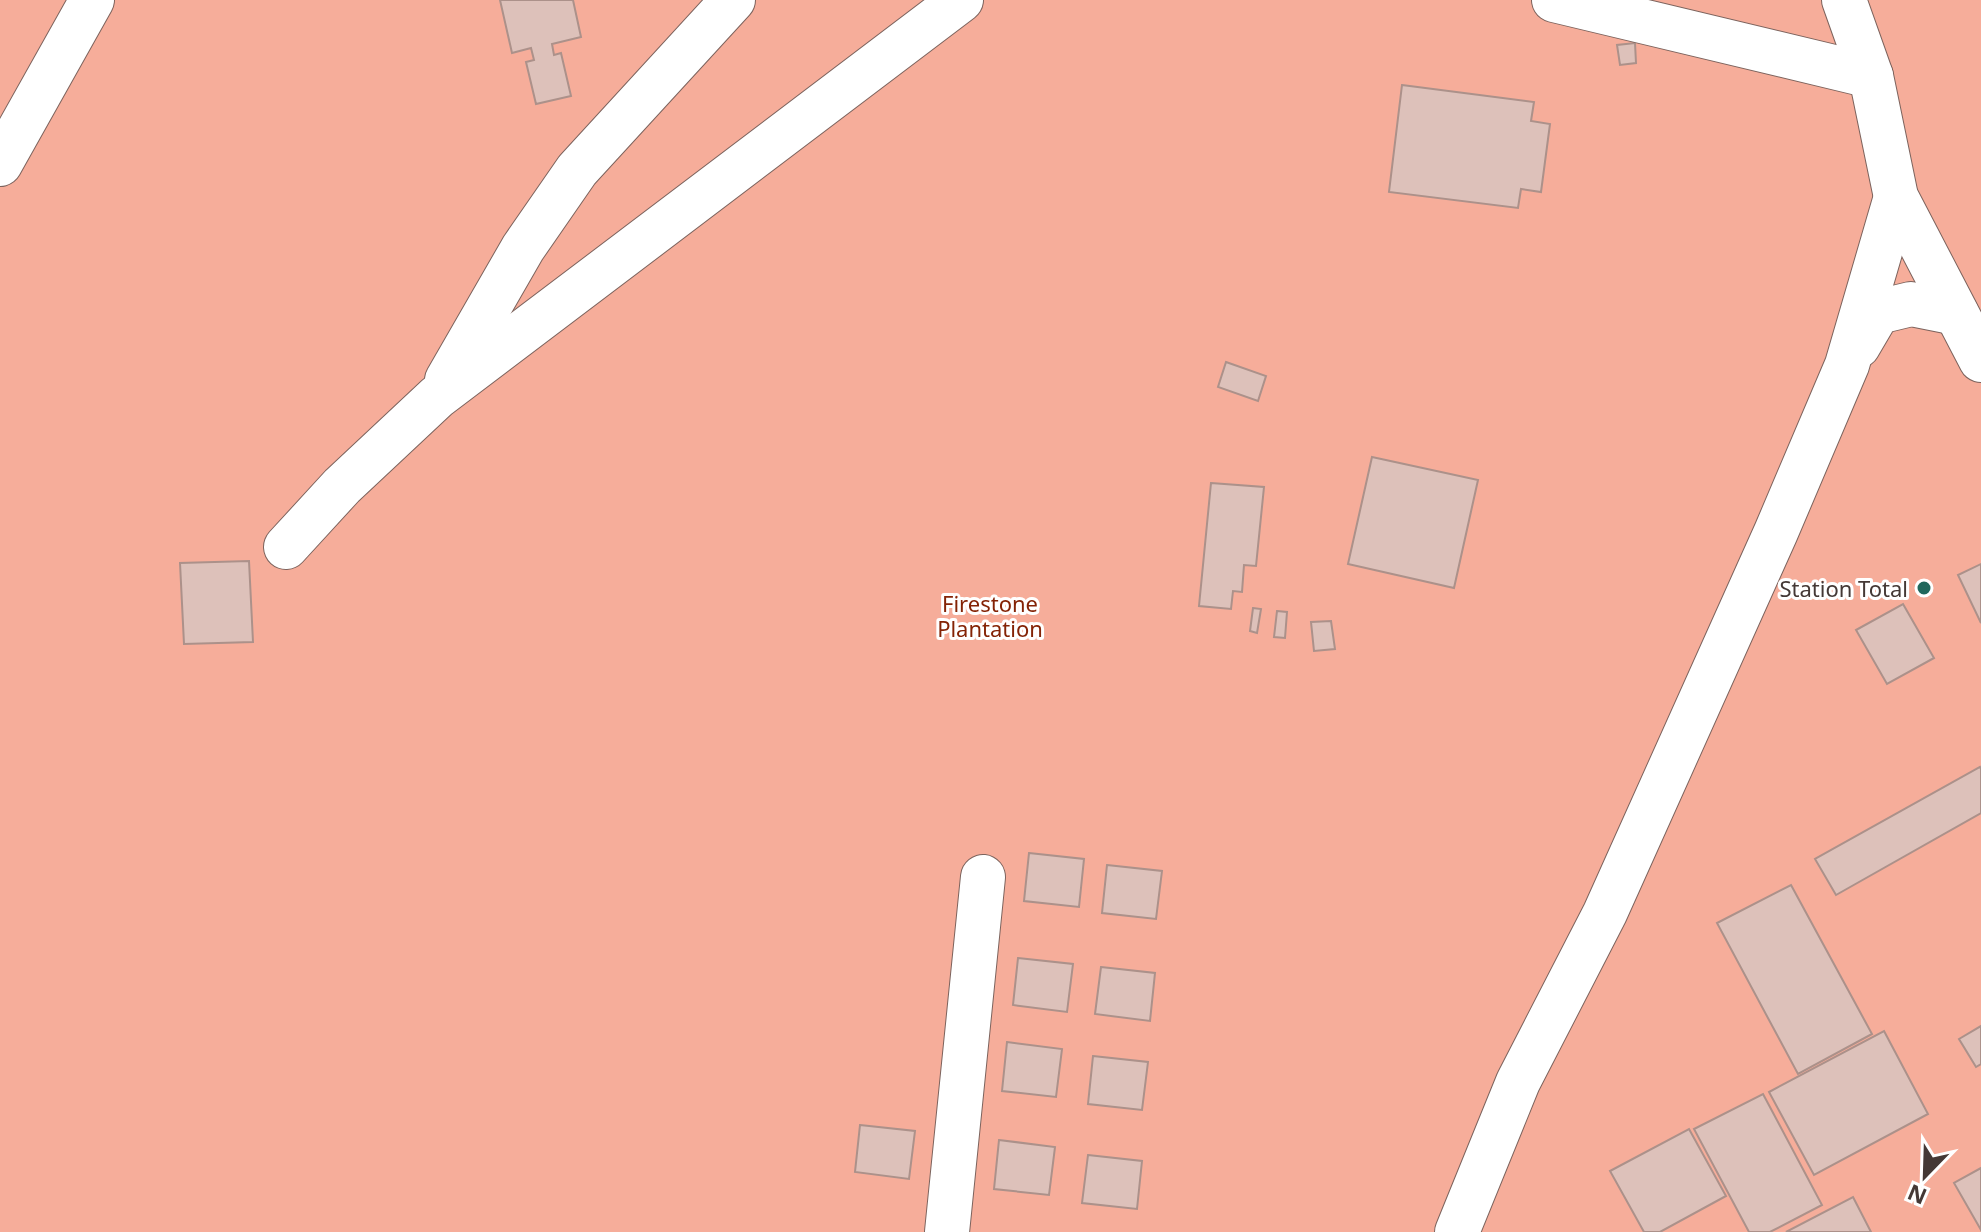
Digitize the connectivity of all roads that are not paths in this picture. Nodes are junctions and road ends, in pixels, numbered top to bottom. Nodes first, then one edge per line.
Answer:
1 (92, 0) edge
2 (733, 0) edge
3 (961, 0) edge
4 (1554, 0) edge
5 (1844, 0) edge
6 (1871, 76) junction
7 (0, 164) edge
8 (1896, 197) junction
9 (1956, 313) junction
10 (1981, 360) edge
11 (1847, 365) junction
12 (437, 397) junction
13 (286, 547) dead end
14 (983, 877) dead end
15 (947, 1232) edge
16 (1457, 1232) edge

1 - 7 street
2 - 12 street
3 - 12 street
4 - 6 street
5 - 6 street
6 - 8 street
8 - 9 street
8 - 11 street
9 - 10 street
9 - 11 street
11 - 16 street
12 - 13 street
14 - 15 street

